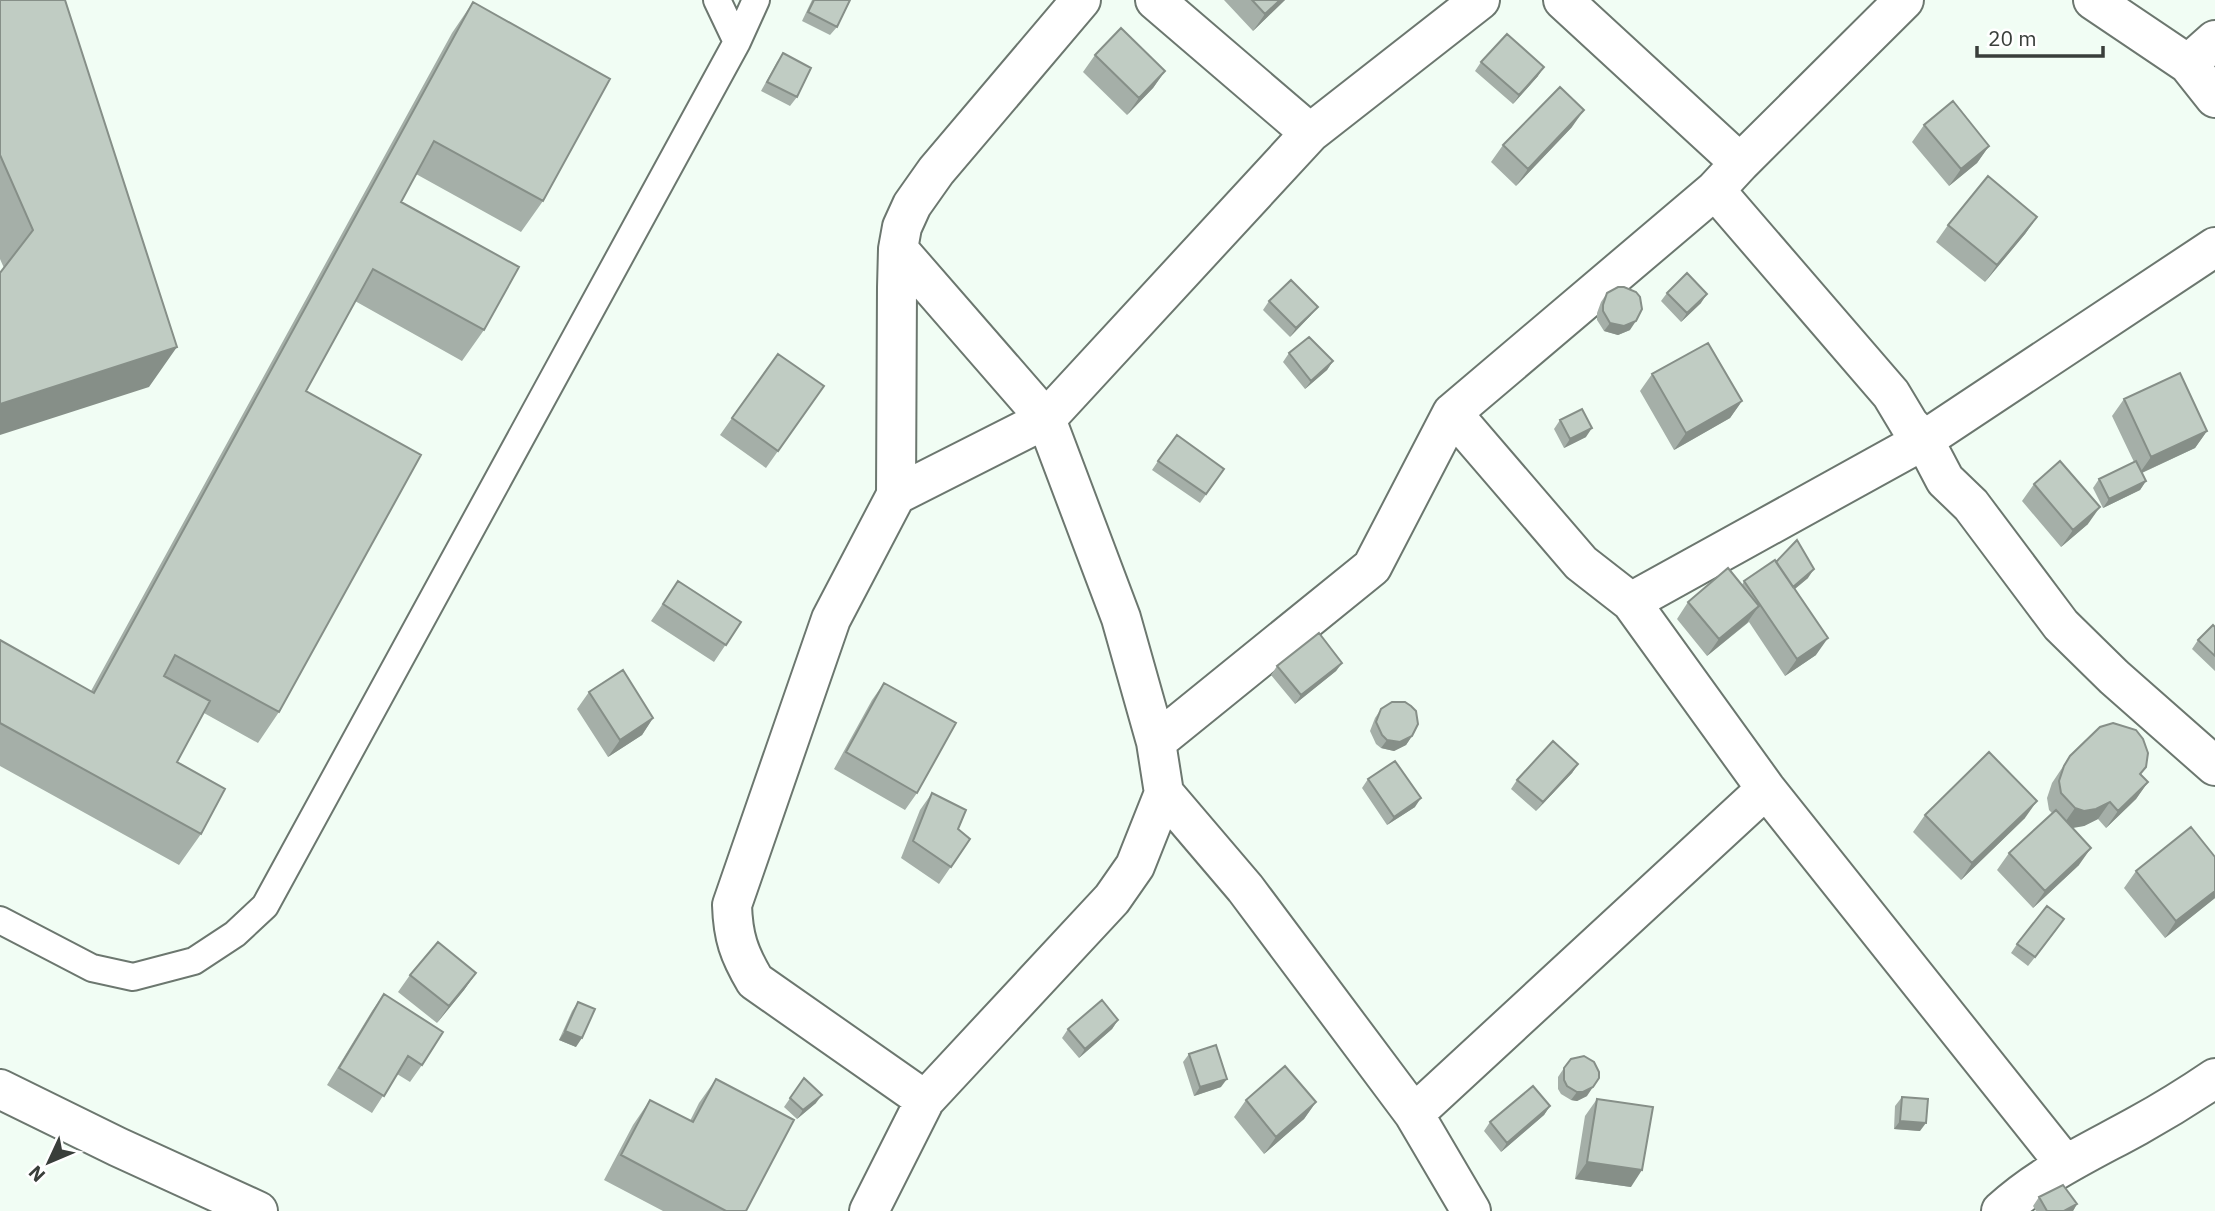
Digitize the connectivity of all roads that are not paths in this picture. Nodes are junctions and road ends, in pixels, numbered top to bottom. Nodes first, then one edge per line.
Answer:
1 (717, 0) edge
2 (755, 0) edge
3 (1081, 0) edge
4 (1155, 0) edge
5 (1480, 0) edge
6 (1563, 0) edge
7 (1905, 0) edge
8 (2092, 0) edge
9 (737, 42) junction
10 (2202, 52) edge
11 (2215, 98) edge
12 (1310, 133) junction
13 (1728, 176) junction
14 (898, 249) junction
15 (2214, 250) edge
16 (1452, 413) junction
17 (1046, 419) junction
18 (1924, 440) junction
19 (896, 495) junction
20 (1631, 602) junction
21 (1156, 742) junction
22 (2215, 766) edge
23 (1766, 789) junction
24 (1164, 793) junction
25 (0, 920) edge
26 (2215, 1078) edge
27 (0, 1089) edge
28 (925, 1100) junction
29 (1414, 1114) junction
30 (2065, 1164) junction
31 (258, 1211) edge
32 (869, 1211) edge
33 (1471, 1211) edge
34 (2001, 1211) edge

1 - 9 lane
2 - 9 lane
3 - 14 street
4 - 12 street
5 - 12 street
6 - 13 street
7 - 13 street
8 - 10 street
9 - 25 lane
10 - 11 street
12 - 17 street
13 - 16 street
13 - 18 street
14 - 17 street
14 - 19 street
15 - 18 street
16 - 20 street
16 - 21 street
17 - 19 street
17 - 21 street
18 - 20 street
18 - 22 street
19 - 28 street
20 - 23 street
21 - 24 street
23 - 29 street
23 - 30 street
24 - 28 street
24 - 29 street
26 - 30 street
27 - 31 street
28 - 32 street
29 - 33 street
30 - 34 street

